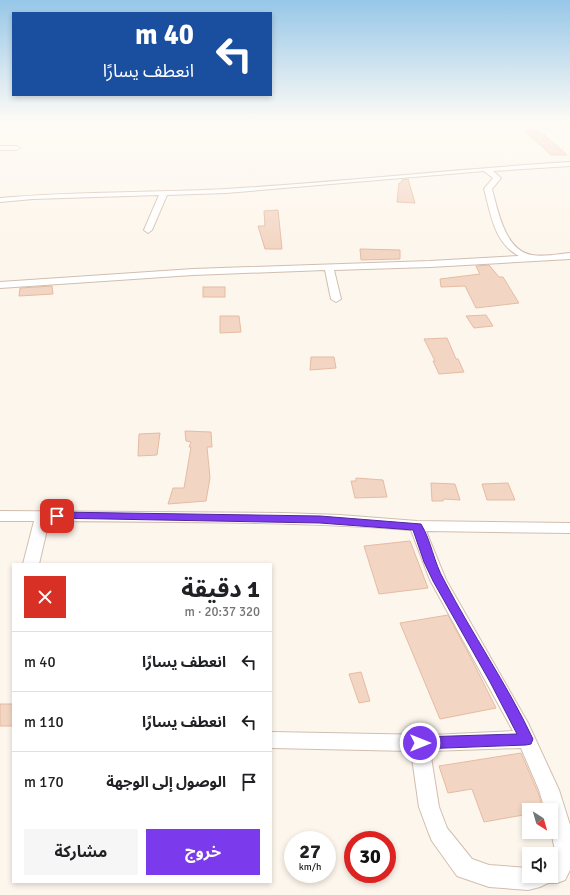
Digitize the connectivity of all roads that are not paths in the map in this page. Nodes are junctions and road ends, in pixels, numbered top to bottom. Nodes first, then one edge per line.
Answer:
1 (570, 164) edge
2 (486, 169) junction
3 (164, 193) junction
4 (0, 200) edge
5 (148, 230) dead end
6 (570, 256) edge
7 (530, 258) junction
8 (329, 266) junction
9 (0, 285) edge
10 (336, 299) dead end
11 (0, 516) edge
12 (43, 516) junction
13 (417, 526) junction
14 (570, 528) edge
15 (31, 563) edge
16 (526, 739) junction
17 (272, 740) edge
18 (420, 743) junction
19 (558, 870) edge
20 (522, 879) edge

1 - 2 street
2 - 3 street
2 - 7 street
3 - 4 street
3 - 5 street
6 - 7 street
7 - 8 street
8 - 9 street
8 - 10 street
11 - 12 street
12 - 13 street
12 - 15 street
13 - 14 street
13 - 16 street
16 - 18 street
16 - 19 street
17 - 18 street
18 - 20 street

